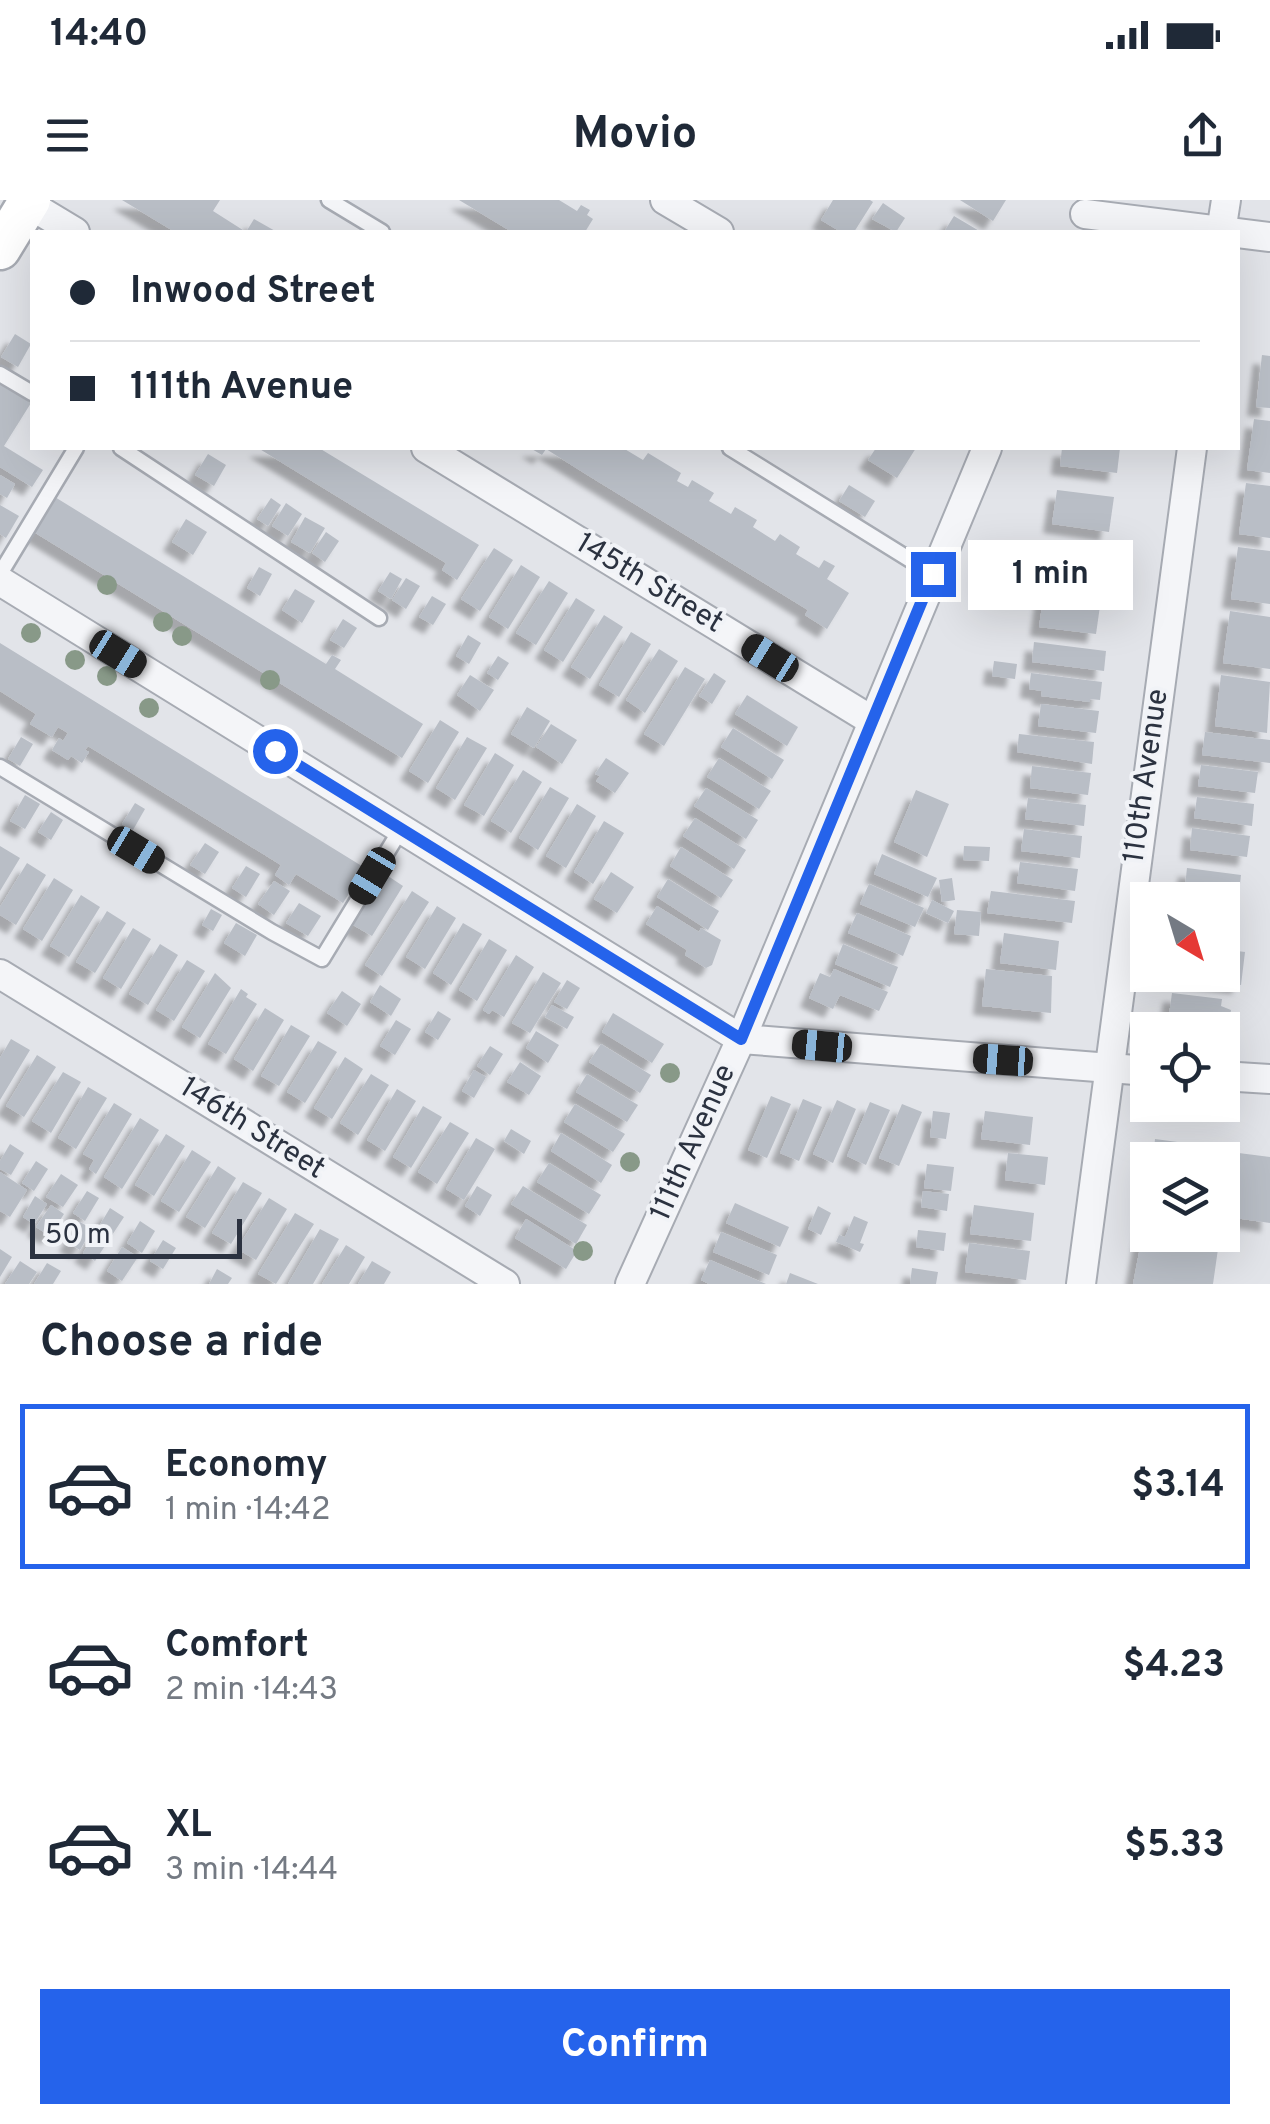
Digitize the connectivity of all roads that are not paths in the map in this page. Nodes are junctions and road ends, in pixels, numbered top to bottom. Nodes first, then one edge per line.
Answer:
1 (329, 200) edge
2 (666, 200) edge
3 (1212, 200) edge
4 (1226, 200) edge
5 (26, 201) edge
6 (1085, 216) edge
7 (73, 230) edge
8 (379, 230) edge
9 (715, 230) edge
10 (1204, 230) edge
11 (1220, 230) edge
12 (1221, 230) edge
13 (1240, 234) edge
14 (1270, 237) edge
15 (0, 248) edge
16 (0, 374) edge
17 (30, 392) edge
18 (75, 450) edge
19 (124, 450) edge
20 (429, 450) edge
21 (733, 450) edge
22 (986, 450) edge
23 (1192, 450) edge
24 (933, 574) junction
25 (0, 577) edge
26 (379, 618) dead end
27 (871, 720) junction
28 (0, 767) edge
29 (401, 828) junction
30 (0, 974) edge
31 (741, 1039) junction
32 (1108, 1068) junction
33 (1130, 1070) edge
34 (1240, 1077) edge
35 (1270, 1079) edge
36 (505, 1284) edge
37 (630, 1284) edge
38 (1080, 1284) edge

1 - 8 lane
2 - 9 street
3 - 11 street
4 - 12 street
5 - 7 street
5 - 15 main road
6 - 10 street
13 - 14 street
16 - 17 lane
18 - 25 lane
19 - 26 lane
20 - 27 street, 145th Street
21 - 24 lane
22 - 24 street, 111th Avenue
23 - 32 street, 110th Avenue
24 - 27 street, 111th Avenue
25 - 29 street
27 - 31 street, 111th Avenue
28 - 29 lane
29 - 31 street
30 - 36 street, 146th Street
31 - 32 street
31 - 37 street, 111th Avenue
32 - 33 street
32 - 38 street, 110th Avenue
34 - 35 street

